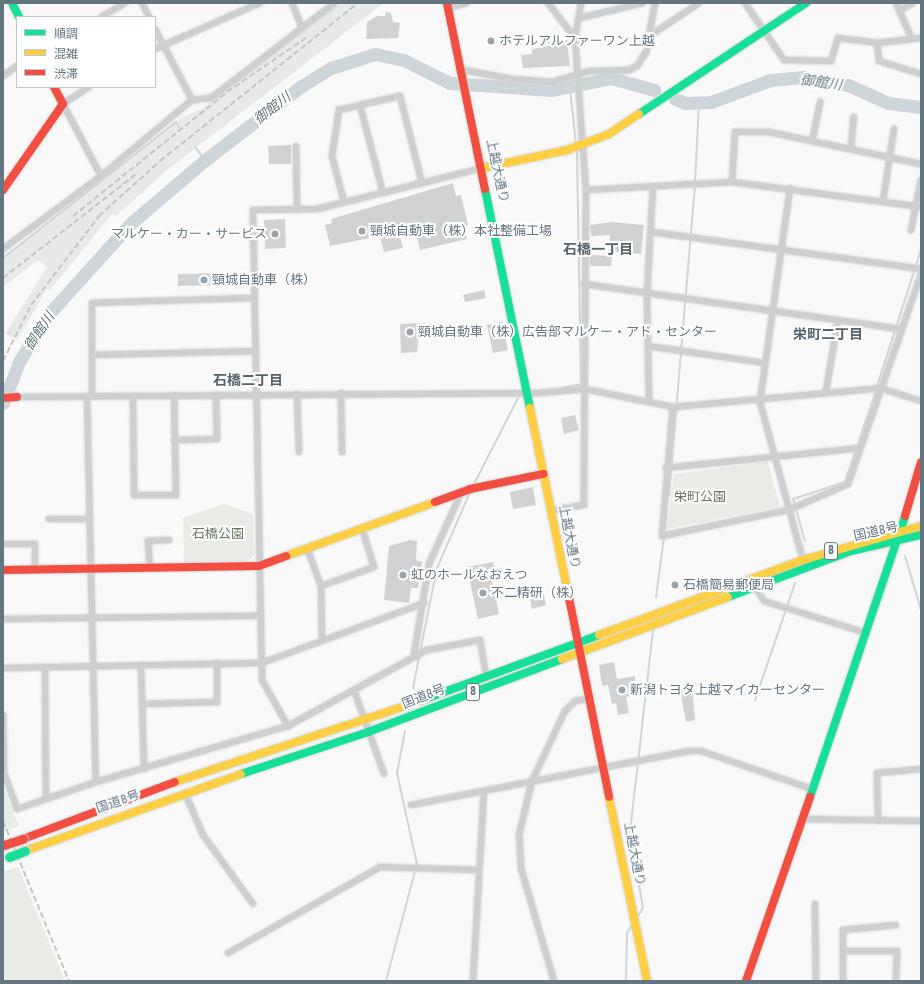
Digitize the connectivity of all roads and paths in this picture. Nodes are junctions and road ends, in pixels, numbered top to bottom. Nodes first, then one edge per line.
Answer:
1 (12, 3) edge
2 (125, 3) edge
3 (142, 3) edge
4 (260, 3) edge
5 (292, 3) edge
6 (335, 3) edge
7 (467, 3) edge
8 (548, 3) edge
9 (581, 3) edge
10 (643, 3) edge
11 (655, 3) edge
12 (698, 3) edge
13 (745, 3) edge
14 (806, 3) edge
15 (896, 3) edge
16 (912, 3) edge
17 (448, 5) edge
18 (901, 10) junction
19 (18, 16) edge
20 (103, 16) edge
21 (148, 16) edge
22 (580, 18) junction
23 (302, 28) junction
24 (156, 31) edge
25 (765, 32) junction
26 (648, 37) junction
27 (575, 38) junction
28 (921, 38) edge
29 (912, 39) junction
30 (877, 43) junction
31 (163, 45) junction
32 (156, 48) edge
33 (16, 67) edge
34 (463, 72) junction
35 (921, 74) edge
36 (580, 75) junction
37 (3, 76) edge
38 (55, 88) edge
39 (87, 88) edge
40 (192, 100) junction
41 (820, 102) dead end
42 (63, 104) junction
43 (360, 105) junction
44 (854, 117) dead end
45 (894, 129) dead end
46 (812, 140) junction
47 (296, 146) dead end
48 (585, 146) junction
49 (851, 149) junction
50 (890, 157) junction
51 (921, 164) edge
52 (484, 168) junction
53 (101, 176) junction
54 (921, 180) edge
55 (732, 182) junction
56 (422, 183) junction
57 (4, 186) edge
58 (653, 186) junction
59 (790, 188) junction
60 (586, 190) junction
61 (383, 193) junction
62 (883, 201) junction
63 (344, 202) junction
64 (918, 206) edge
65 (297, 210) junction
66 (911, 230) dead end
67 (652, 232) junction
68 (3, 249) edge
69 (780, 250) junction
70 (921, 269) edge
71 (921, 274) edge
72 (584, 284) junction
73 (647, 294) junction
74 (255, 298) junction
75 (771, 308) junction
76 (838, 320) junction
77 (902, 329) junction
78 (648, 346) junction
79 (256, 351) junction
80 (93, 355) junction
81 (764, 363) junction
82 (880, 388) junction
83 (585, 389) junction
84 (528, 391) junction
85 (826, 391) junction
86 (341, 393) junction
87 (257, 394) junction
88 (297, 394) junction
89 (174, 395) junction
90 (216, 395) junction
91 (133, 396) junction
92 (17, 397) joint
93 (90, 397) junction
94 (3, 398) edge
95 (649, 401) junction
96 (921, 401) edge
97 (760, 402) junction
98 (673, 407) junction
99 (174, 440) junction
100 (860, 448) junction
101 (299, 452) dead end
102 (342, 452) dead end
103 (773, 455) junction
104 (921, 462) edge
105 (666, 468) junction
106 (543, 474) junction
107 (461, 493) junction
108 (551, 510) junction
109 (788, 510) junction
110 (90, 518) junction
111 (49, 519) dead end
112 (921, 526) edge
113 (362, 528) junction
114 (921, 535) edge
115 (899, 536) junction
116 (169, 540) dead end
117 (3, 544) edge
118 (307, 548) junction
119 (803, 560) junction
120 (259, 566) junction
121 (150, 568) junction
122 (35, 569) junction
123 (92, 569) junction
124 (3, 570) edge
125 (321, 586) junction
126 (756, 588) junction
127 (424, 603) junction
128 (260, 616) junction
129 (93, 617) junction
130 (3, 619) edge
131 (866, 633) junction
132 (322, 640) junction
133 (577, 641) junction
134 (578, 652) junction
135 (417, 654) junction
136 (217, 663) junction
137 (262, 663) junction
138 (141, 665) junction
139 (94, 666) junction
140 (45, 667) junction
141 (3, 668) edge
142 (486, 675) junction
143 (354, 690) junction
144 (588, 699) junction
145 (142, 704) junction
146 (3, 715) edge
147 (365, 721) junction
148 (288, 726) junction
149 (368, 732) junction
150 (604, 767) junction
151 (144, 768) junction
152 (921, 769) edge
153 (384, 774) dead end
154 (532, 781) junction
155 (96, 782) junction
156 (812, 790) junction
157 (185, 793) junction
158 (484, 793) junction
159 (46, 799) junction
160 (411, 805) dead end
161 (801, 819) junction
162 (878, 821) junction
163 (921, 821) edge
164 (4, 846) edge
165 (6, 858) edge
166 (477, 870) junction
167 (253, 904) dead end
168 (815, 904) dead end
169 (896, 925) dead end
170 (843, 951) junction
171 (228, 953) dead end
172 (473, 981) edge
173 (554, 981) edge
174 (646, 981) edge
175 (746, 981) edge
176 (816, 981) edge
177 (843, 981) edge
178 (896, 981) edge

1 - 19 main road
2 - 20 street
3 - 21 street
4 - 31 street
5 - 23 street
6 - 23 street
7 - 17 street
8 - 27 street
9 - 22 street
10 - 22 street
11 - 26 street
12 - 26 street
13 - 25 street
14 - 25 main road
15 - 18 street
16 - 18 street
17 - 34 main road
18 - 29 street
22 - 27 street
23 - 40 street
24 - 31 street
25 - 30 street
25 - 48 main road
26 - 36 street
27 - 36 street
28 - 29 street
29 - 30 street
30 - 35 street
31 - 32 street
31 - 40 street
33 - 37 street
34 - 36 street
34 - 52 main road, 上越大通り
36 - 48 street
38 - 42 main road
39 - 42 street
40 - 53 street
41 - 46 street
42 - 53 street
42 - 57 main road
43 - 56 street
43 - 61 street
43 - 63 street
44 - 49 street
45 - 50 street
46 - 49 street
46 - 55 street
47 - 65 street
48 - 52 main road
48 - 60 street
49 - 50 street
50 - 51 street
50 - 62 street
52 - 56 street
52 - 84 main road, 上越大通り
53 - 68 street
54 - 64 street
55 - 58 street
55 - 59 street
56 - 61 street
58 - 60 street
58 - 67 street
59 - 62 street
59 - 69 street
60 - 72 street
61 - 63 street
62 - 64 street
63 - 65 street
64 - 66 street
65 - 74 street
67 - 69 street
67 - 73 street
69 - 70 street
69 - 75 street
71 - 77 street
72 - 73 street
72 - 83 street
73 - 75 street
73 - 78 street
74 - 79 street
74 - 80 street
75 - 76 street
75 - 81 street
76 - 77 street
76 - 85 street
77 - 82 street
78 - 81 street
78 - 95 street
79 - 80 street
79 - 87 street
80 - 93 street
81 - 97 street
82 - 85 street
82 - 96 street
82 - 100 street
83 - 84 street
83 - 95 street
83 - 108 street
84 - 86 street
84 - 106 main road, 上越大通り
85 - 97 street
86 - 88 street
86 - 102 street
87 - 88 street
87 - 90 street
87 - 120 street
88 - 101 street
89 - 90 street
89 - 91 street
89 - 99 street
90 - 99 street
91 - 93 street
91 - 99 street
92 - 93 street
92 - 94 main road
93 - 110 street
95 - 98 street
97 - 98 street
97 - 103 street
98 - 105 street
100 - 103 street
100 - 109 street
103 - 105 street
103 - 109 street
104 - 115 main road
105 - 109 street
106 - 107 main road
106 - 108 main road, 上越大通り
107 - 113 main road
107 - 127 street
108 - 133 main road, 上越大通り
109 - 119 street
110 - 111 street
110 - 123 street
112 - 115 main road, 国道8号 / 8
113 - 118 main road
113 - 125 street
114 - 115 main road, 国道8号 / 8
115 - 119 main road, 国道8号 / 8
115 - 126 main road, 国道8号 / 8
115 - 131 main road
116 - 121 street
117 - 122 street
118 - 120 main road
118 - 125 street
119 - 133 main road, 国道8号 / 8
120 - 121 main road
120 - 128 street
121 - 123 main road
122 - 123 main road
122 - 124 main road
123 - 129 street
125 - 132 street
126 - 131 street
126 - 134 main road, 国道8号 / 8
127 - 132 street
127 - 135 street
128 - 129 street
128 - 137 street
129 - 130 street
129 - 139 street
131 - 156 main road
132 - 137 street
133 - 134 main road, 上越大通り
133 - 142 main road, 国道8号 / 8
134 - 144 main road, 上越大通り
134 - 149 main road, 国道8号 / 8
135 - 142 street
135 - 143 street
136 - 137 street
136 - 138 street
136 - 145 street
137 - 148 street
138 - 139 street
138 - 145 street
139 - 140 street
139 - 155 street
140 - 141 street
140 - 159 street
142 - 147 main road, 国道8号 / 8
143 - 147 street
143 - 148 street
144 - 150 main road, 上越大通り
144 - 154 street
145 - 151 street
146 - 159 street
147 - 149 street
147 - 164 main road, 国道8号 / 8, bridge
148 - 151 street
149 - 153 street
149 - 157 main road, 国道8号 / 8
150 - 154 street
150 - 156 street
150 - 174 main road, 上越大通り
151 - 155 street
152 - 162 street
154 - 158 street
154 - 173 street
155 - 159 street
156 - 161 main road
157 - 165 main road, 国道8号 / 8, bridge
157 - 167 street
158 - 160 street
158 - 166 street
161 - 162 street
161 - 175 main road
162 - 163 street
166 - 171 street
166 - 172 street
168 - 176 street
169 - 170 street
170 - 177 street
170 - 178 street

